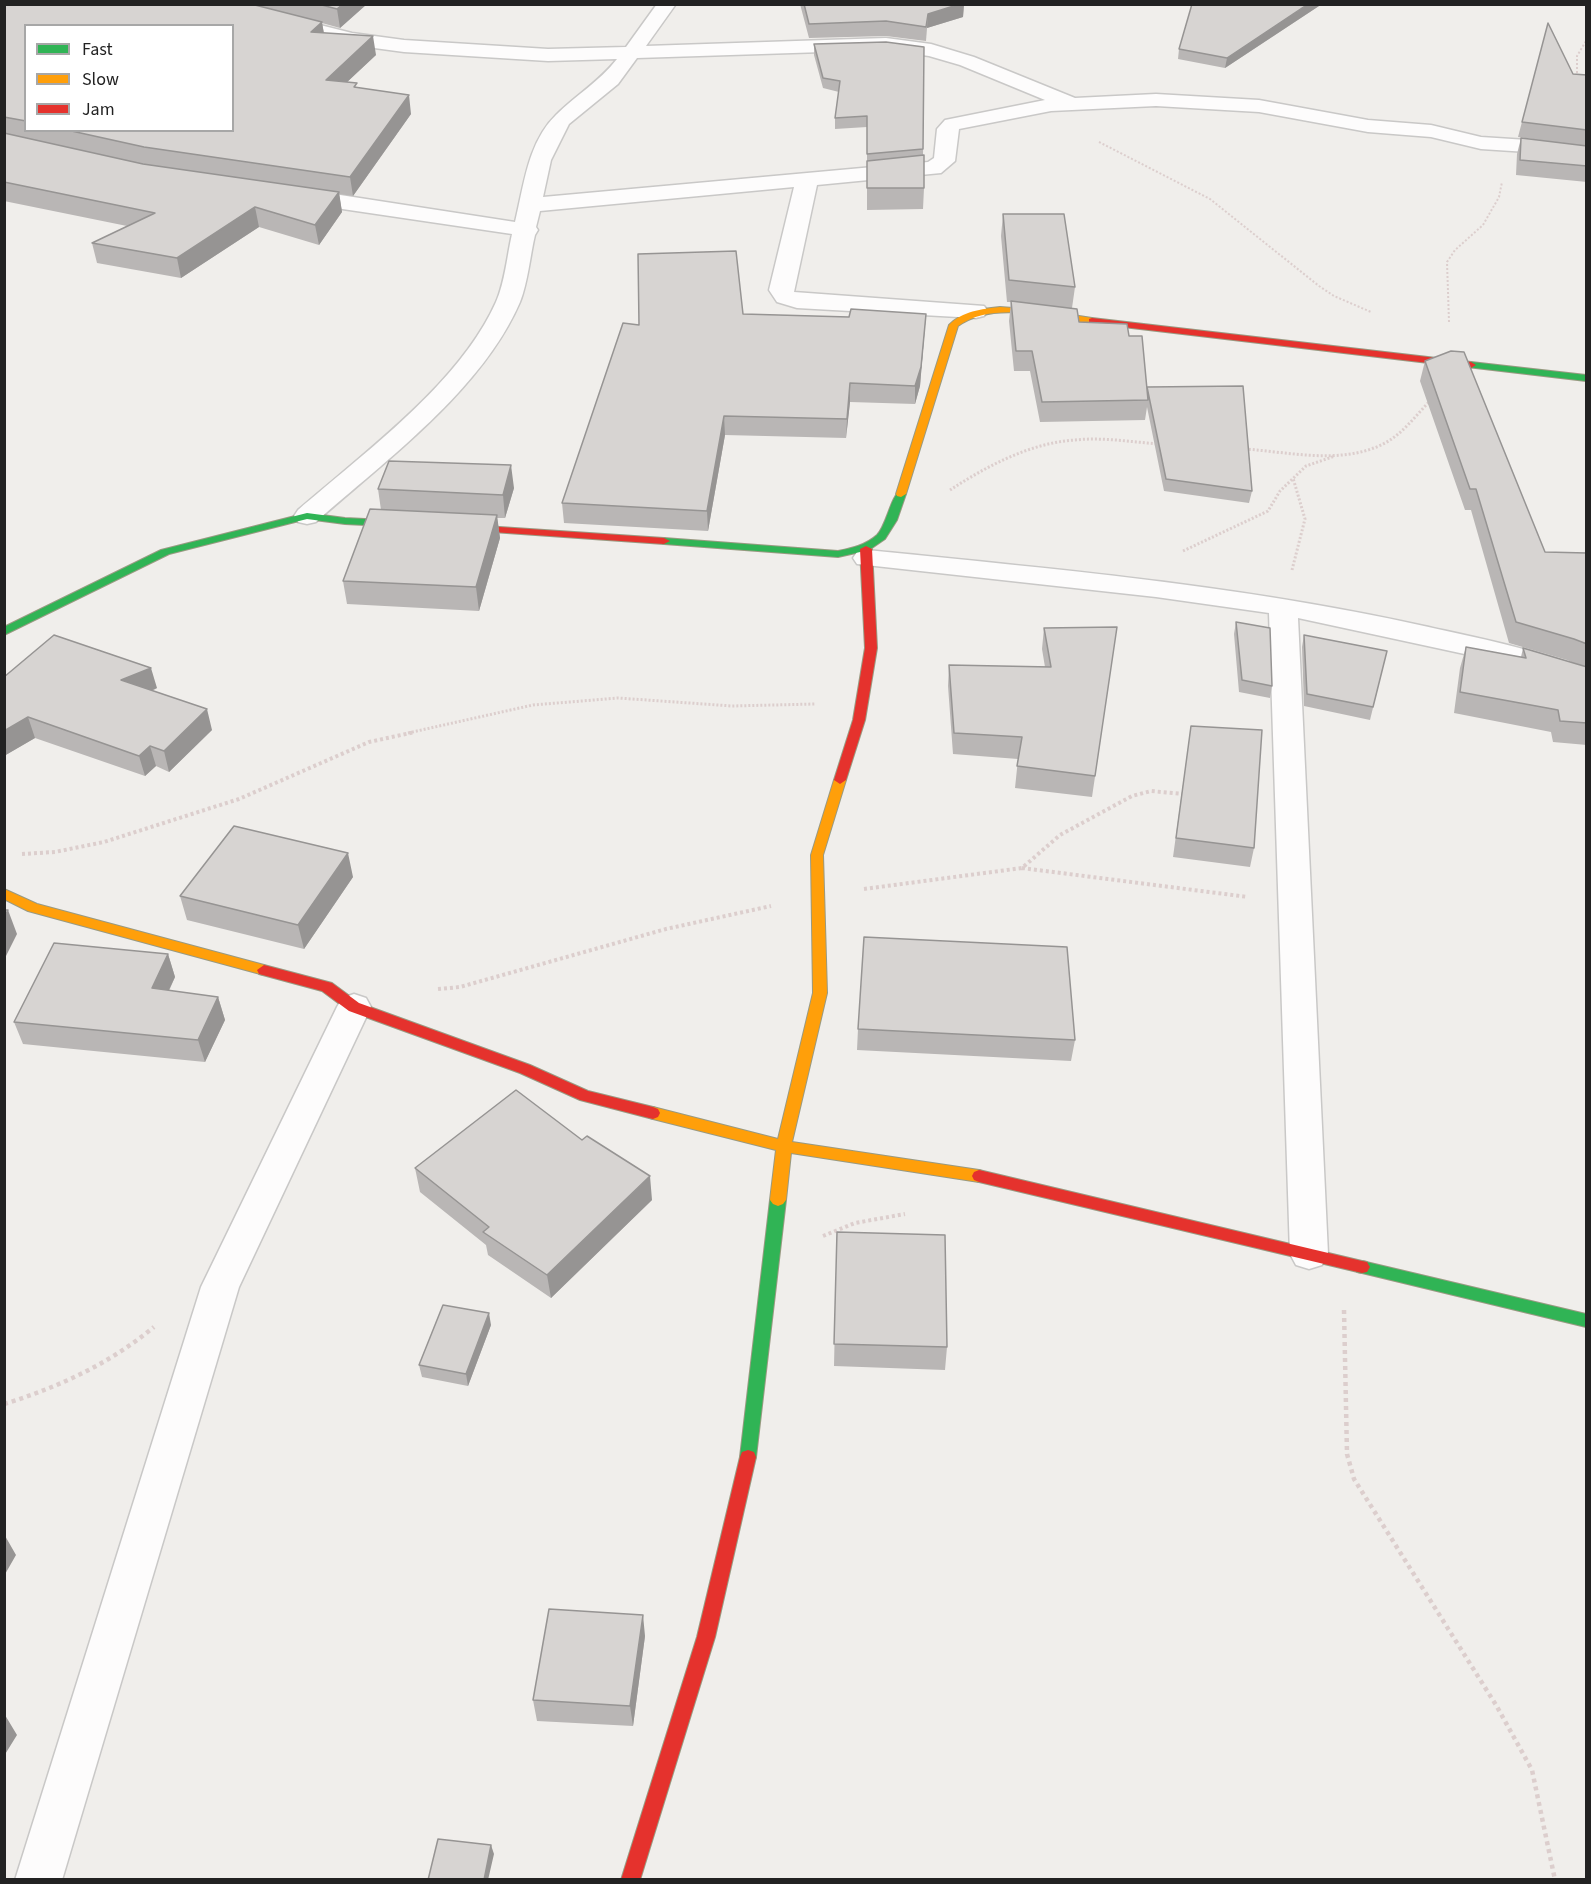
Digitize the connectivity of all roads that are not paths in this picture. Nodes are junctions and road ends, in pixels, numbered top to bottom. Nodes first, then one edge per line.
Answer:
1 (212, 4) edge
2 (667, 4) edge
3 (630, 53) junction
4 (1070, 103) junction
5 (1587, 154) edge
6 (807, 180) junction
7 (272, 192) edge
8 (530, 205) junction
9 (527, 230) junction
10 (976, 311) junction
11 (1587, 378) edge
12 (307, 516) junction
13 (867, 553) junction
14 (1283, 604) junction
15 (4, 632) edge
16 (1587, 679) edge
17 (4, 893) edge
18 (354, 1007) junction
19 (784, 1146) junction
20 (1309, 1254) junction
21 (1587, 1321) edge
22 (38, 1880) edge
23 (630, 1880) edge

1 - 3 street
2 - 3 street
3 - 4 street
3 - 8 street
4 - 5 street
4 - 6 street
6 - 8 street
6 - 10 street
7 - 9 street
8 - 9 street
9 - 12 street
10 - 11 street
10 - 13 street
12 - 13 street
12 - 15 street
13 - 14 street
13 - 19 street
14 - 16 street
14 - 20 street
17 - 18 street
18 - 19 street
18 - 22 street
19 - 20 street
19 - 23 street
20 - 21 street

